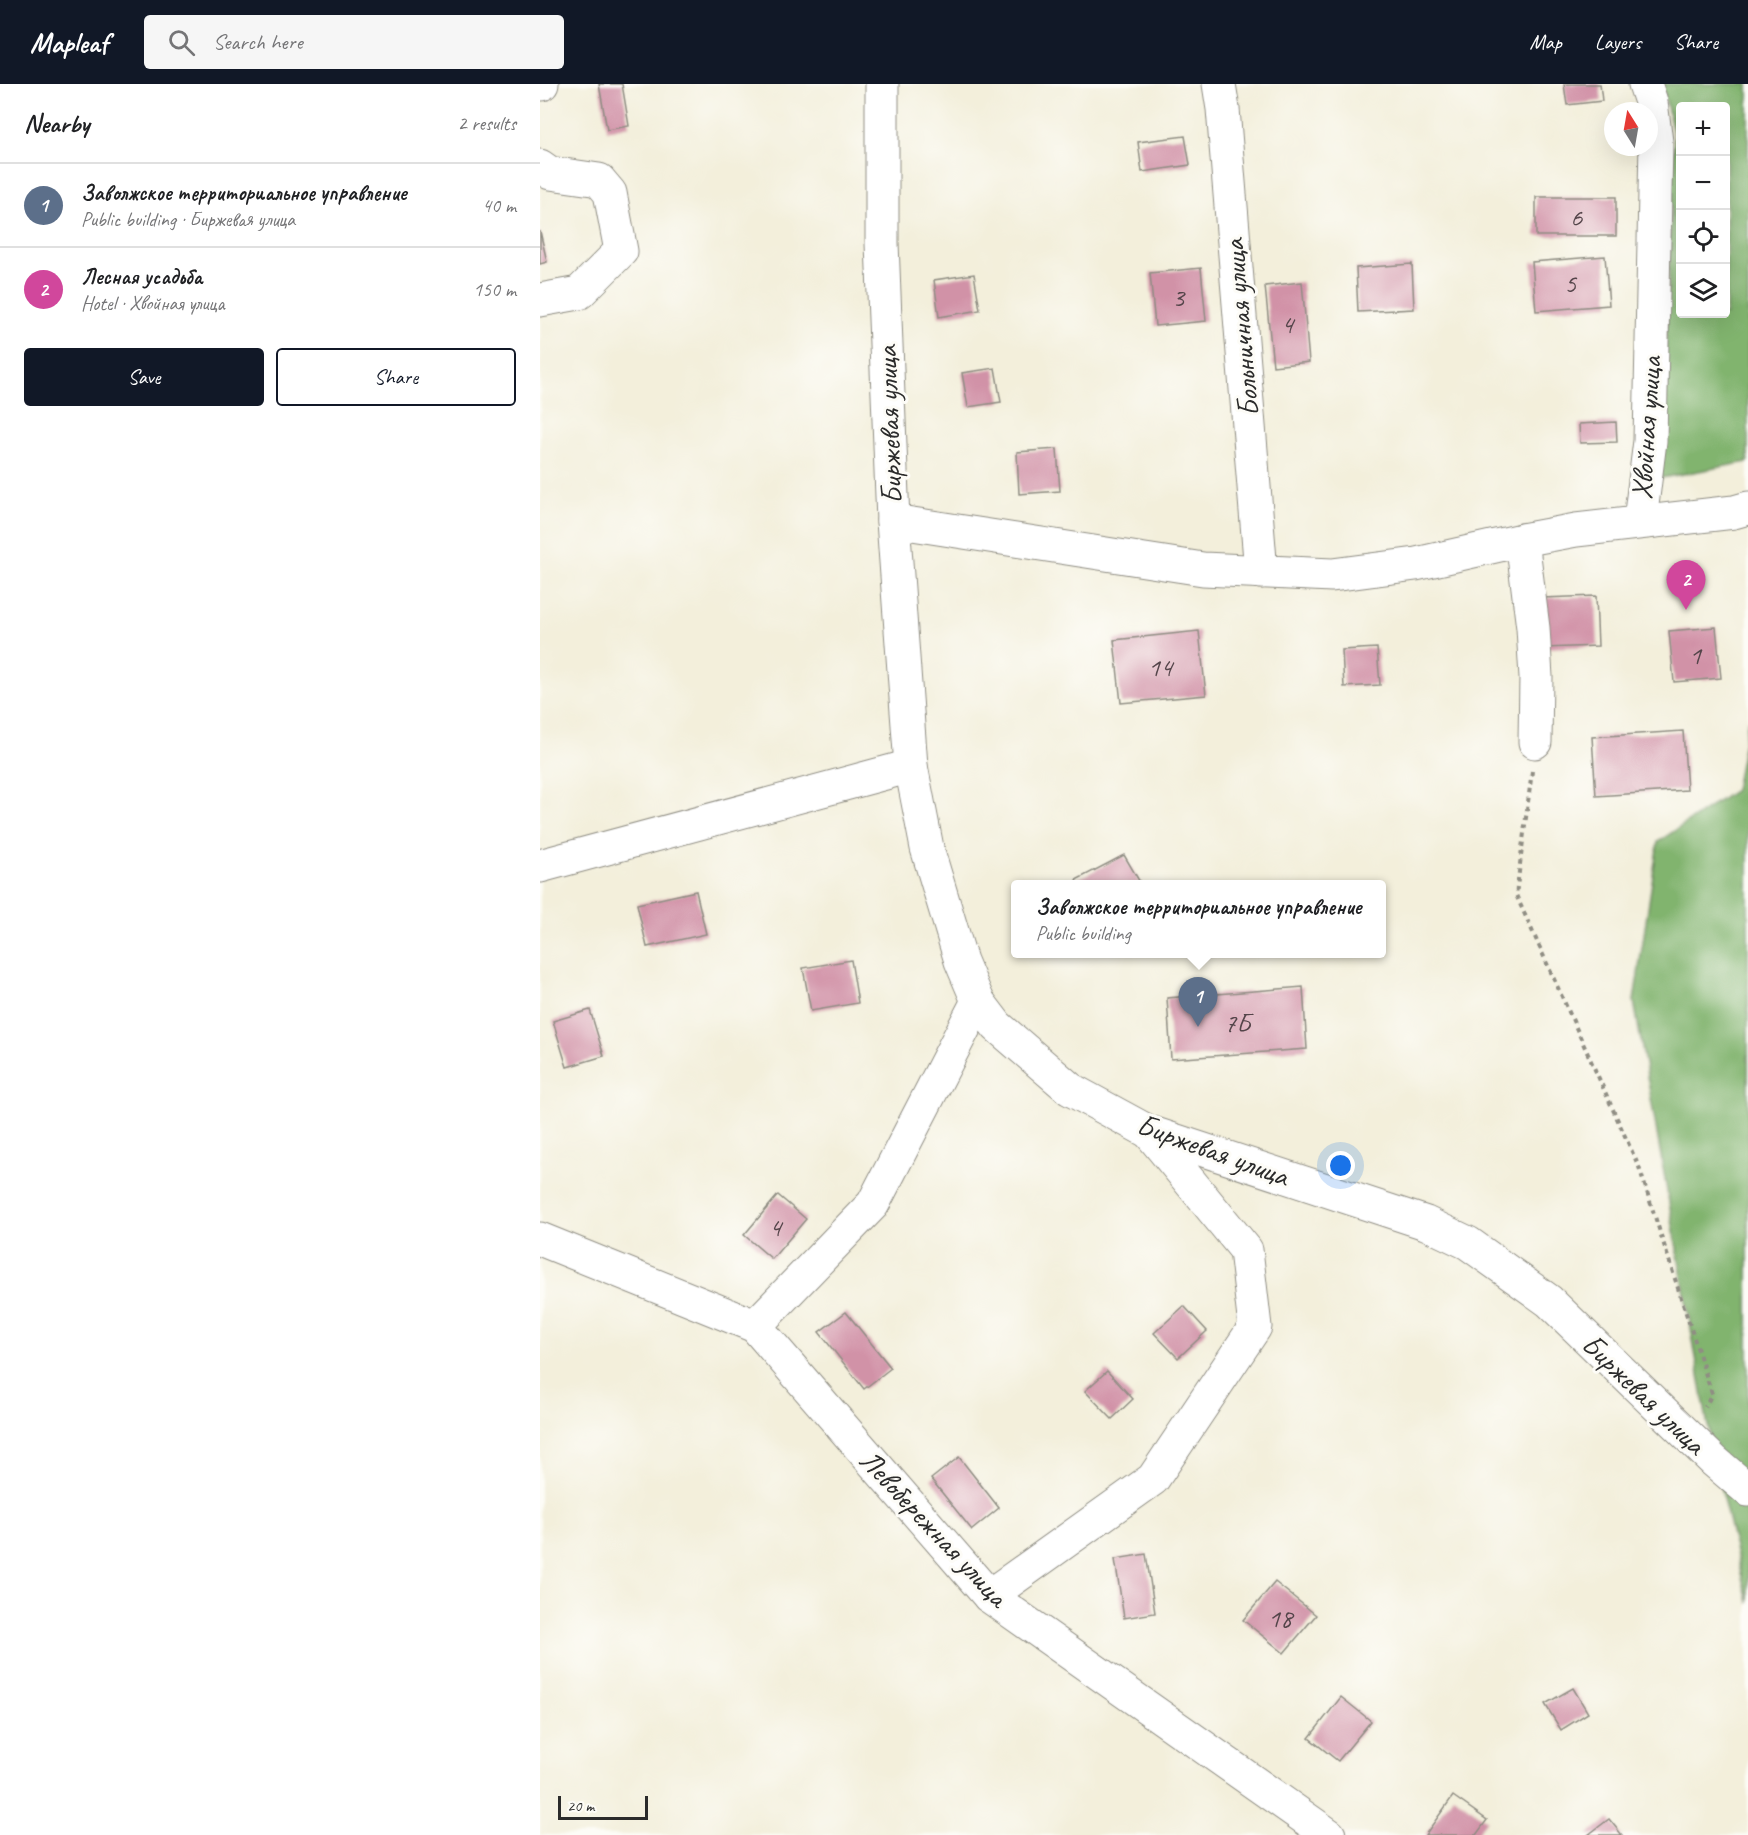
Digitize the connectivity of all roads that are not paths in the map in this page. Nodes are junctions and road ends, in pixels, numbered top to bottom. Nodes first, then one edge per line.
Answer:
1 (882, 84) edge
2 (1219, 84) edge
3 (1645, 84) edge
4 (540, 166) edge
5 (540, 300) edge
6 (1748, 508) edge
7 (893, 521) junction
8 (1640, 521) junction
9 (1522, 540) junction
10 (1261, 572) junction
11 (1535, 742) road end
12 (911, 766) junction
13 (540, 866) edge
14 (978, 1001) junction
15 (1149, 1132) junction
16 (540, 1239) edge
17 (755, 1326) junction
18 (1748, 1490) edge
19 (989, 1596) junction
20 (1329, 1835) edge

1 - 7 street, Биржевая улица
2 - 10 street, Больничная улица
3 - 8 street, Хвойная улица
4 - 5 street
6 - 8 street
7 - 10 street
7 - 12 street, Биржевая улица
8 - 9 street
9 - 10 street
9 - 11 street
12 - 13 street
12 - 14 street, Биржевая улица
14 - 15 street, Биржевая улица
14 - 17 street
15 - 18 street, Биржевая улица
15 - 19 street
16 - 17 street, Левобережная улица
17 - 19 street, Левобережная улица
19 - 20 street, Левобережная улица

